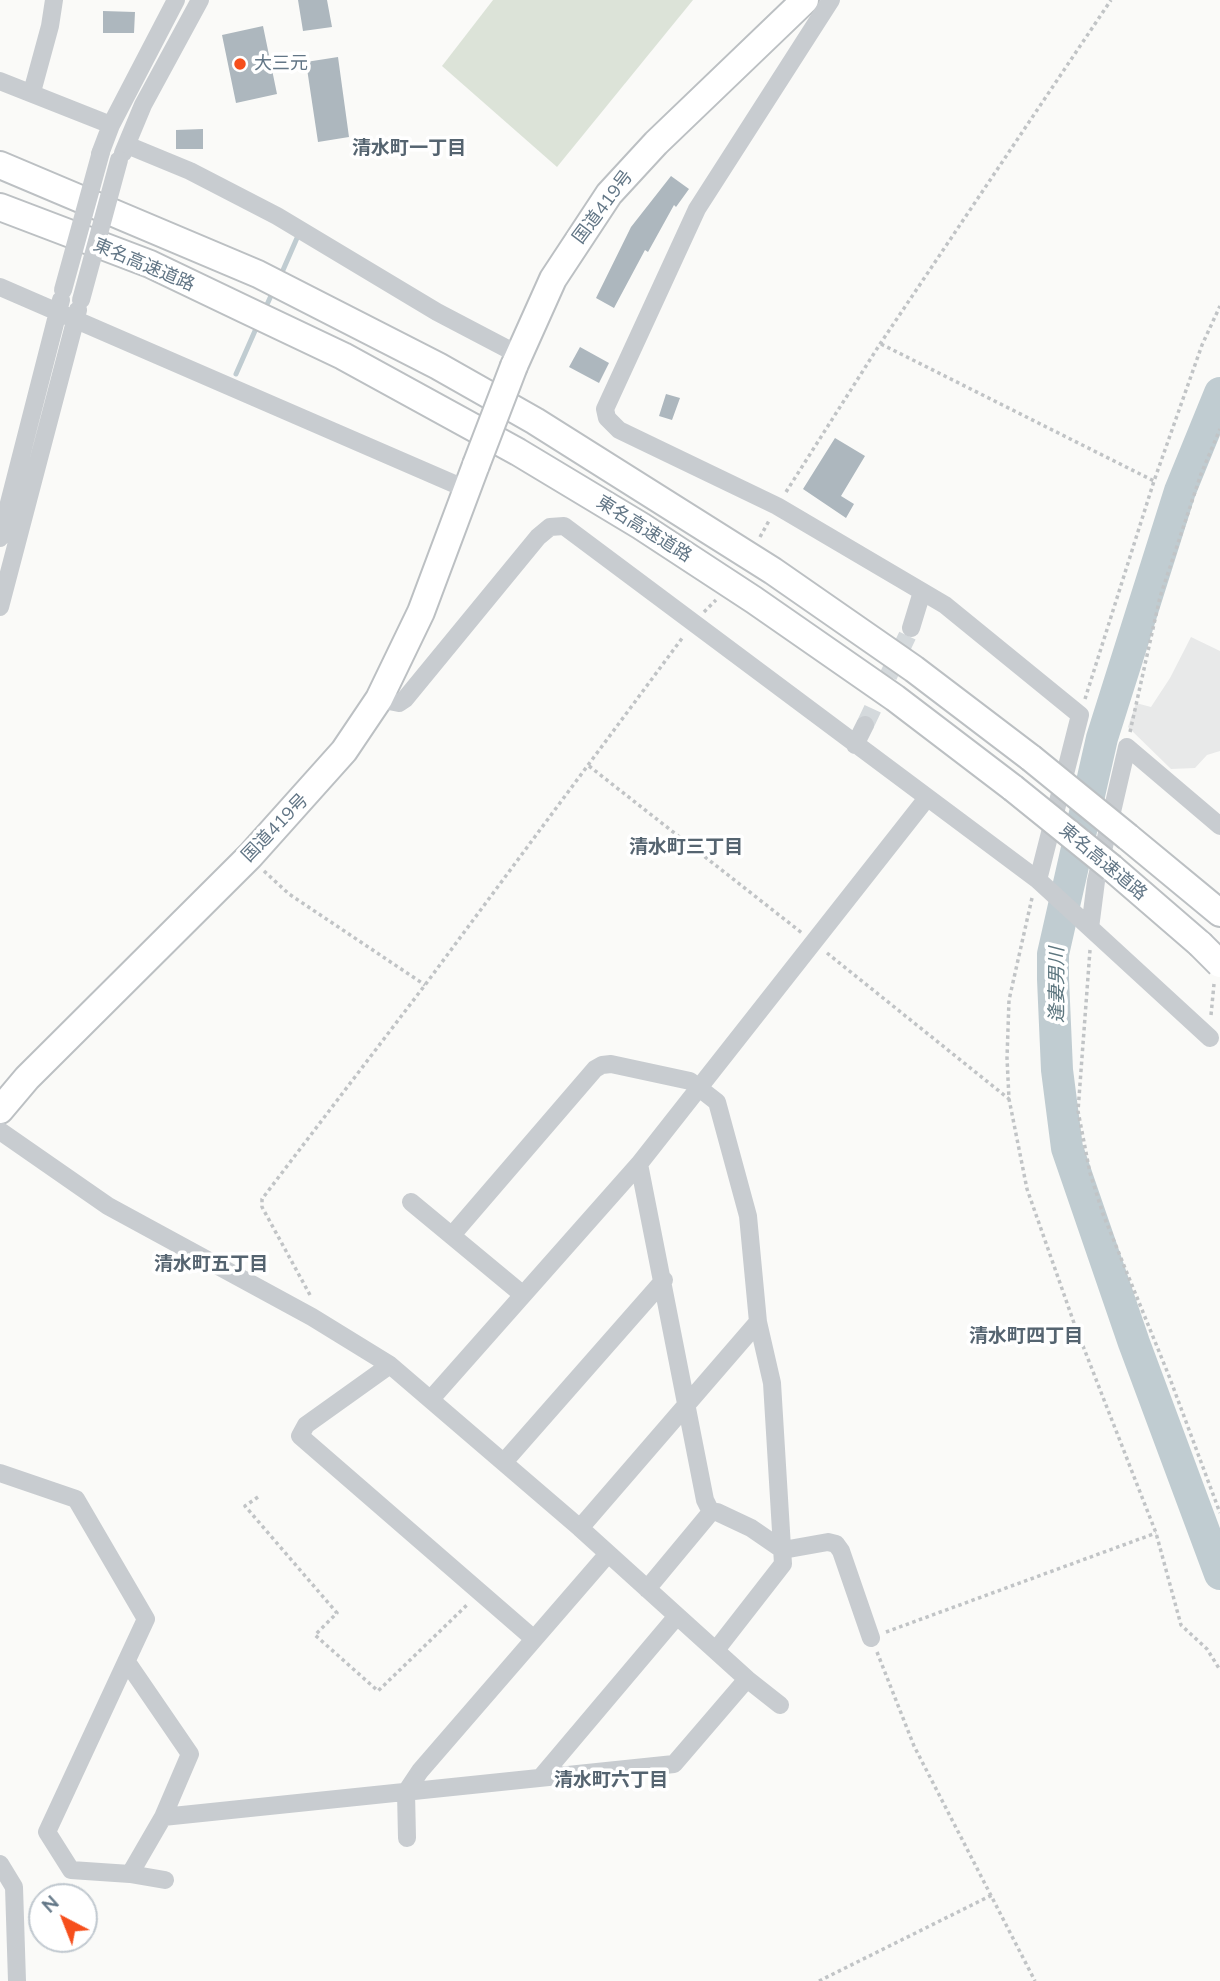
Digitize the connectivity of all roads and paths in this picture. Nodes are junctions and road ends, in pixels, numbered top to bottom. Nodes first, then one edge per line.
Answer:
1 (54, 0) edge
2 (176, 0) edge
3 (200, 0) edge
4 (805, 0) edge
5 (831, 0) edge
6 (1111, 0) edge
7 (0, 81) edge
8 (32, 92) junction
9 (111, 125) junction
10 (123, 153) junction
11 (0, 165) edge
12 (0, 207) edge
13 (0, 287) edge
14 (1220, 306) edge
15 (67, 316) junction
16 (880, 344) junction
17 (516, 360) junction
18 (1220, 429) edge
19 (471, 477) junction
20 (1154, 481) junction
21 (777, 506) junction
22 (1, 528) edge
23 (759, 538) dead end
24 (922, 592) junction
25 (716, 600) dead end
26 (0, 607) edge
27 (694, 622) junction
28 (911, 628) tunnel mouth
29 (379, 699) junction
30 (1080, 715) junction
31 (865, 725) tunnel mouth
32 (855, 746) junction
33 (1127, 747) junction
34 (927, 798) junction
35 (1220, 826) edge
36 (250, 856) junction
37 (1041, 882) junction
38 (1214, 908) edge
39 (1086, 924) junction
40 (1220, 964) edge
41 (425, 985) junction
42 (1210, 1038) dead end
43 (700, 1089) junction
44 (0, 1110) edge
45 (0, 1131) edge
46 (639, 1164) junction
47 (411, 1202) dead end
48 (453, 1234) junction
49 (664, 1280) junction
50 (522, 1294) junction
51 (312, 1317) junction
52 (758, 1322) junction
53 (390, 1365) junction
54 (431, 1399) junction
55 (687, 1405) junction
56 (504, 1462) junction
57 (0, 1473) edge
58 (258, 1497) dead end
59 (711, 1512) junction
60 (1220, 1513) edge
61 (579, 1528) junction
62 (1156, 1533) junction
63 (783, 1550) junction
64 (607, 1555) junction
65 (647, 1589) junction
66 (481, 1591) junction
67 (677, 1616) junction
68 (871, 1638) junction
69 (534, 1639) junction
70 (716, 1650) junction
71 (127, 1662) junction
72 (1220, 1670) edge
73 (747, 1679) junction
74 (780, 1705) dead end
75 (541, 1777) junction
76 (406, 1793) junction
77 (163, 1817) junction
78 (407, 1838) dead end
79 (0, 1864) edge
80 (130, 1874) junction
81 (164, 1880) dead end
82 (992, 1895) junction
83 (0, 1927) edge
84 (15, 1939) junction
85 (17, 1981) edge
86 (819, 1981) edge
87 (1035, 1981) edge

1 - 8 street
2 - 9 street
3 - 10 street
4 - 17 highway, 国道419号
5 - 21 street
6 - 16 path
7 - 8 street
8 - 9 street
9 - 15 street, bridge
10 - 15 street, bridge
10 - 17 street
11 - 38 highway, 東名高速道路, bridge
12 - 40 highway, 東名高速道路, bridge
13 - 15 street
14 - 20 path
15 - 19 street
15 - 22 street
15 - 26 street
16 - 20 path
16 - 21 path
17 - 19 highway, 国道419号, bridge
18 - 33 path
19 - 29 highway, 国道419号
20 - 30 path
21 - 23 path
21 - 24 street
24 - 28 street
24 - 30 street
25 - 27 path
27 - 29 street
27 - 32 street
27 - 41 path
29 - 36 highway, 国道419号
30 - 37 street
31 - 32 street
32 - 34 street
33 - 35 street
33 - 39 street
34 - 37 street
34 - 43 street
36 - 41 path
36 - 44 highway, 国道419号
37 - 39 street
37 - 62 path
39 - 42 street
39 - 60 path
41 - 51 path
43 - 46 street
43 - 48 street
43 - 52 street
45 - 51 street
46 - 49 street
46 - 50 street
47 - 48 street
48 - 50 street
49 - 55 street
49 - 56 street
50 - 54 street
51 - 53 street
52 - 55 street
52 - 63 street
53 - 54 street
53 - 66 street
54 - 56 street
55 - 59 street
55 - 61 street
56 - 61 street
57 - 71 street
58 - 66 path
59 - 63 street
59 - 65 street
61 - 64 street
62 - 68 path
62 - 72 path
63 - 68 street
63 - 70 street
64 - 65 street
64 - 69 street
65 - 67 street
66 - 69 street
67 - 70 street
67 - 75 street
68 - 82 path
69 - 76 street
70 - 73 street
71 - 77 street
71 - 80 street
73 - 74 street
73 - 75 street
75 - 76 street
76 - 77 street
76 - 78 street
77 - 80 street
79 - 84 street
80 - 81 street
82 - 86 path
82 - 87 path
83 - 84 street
84 - 85 street

